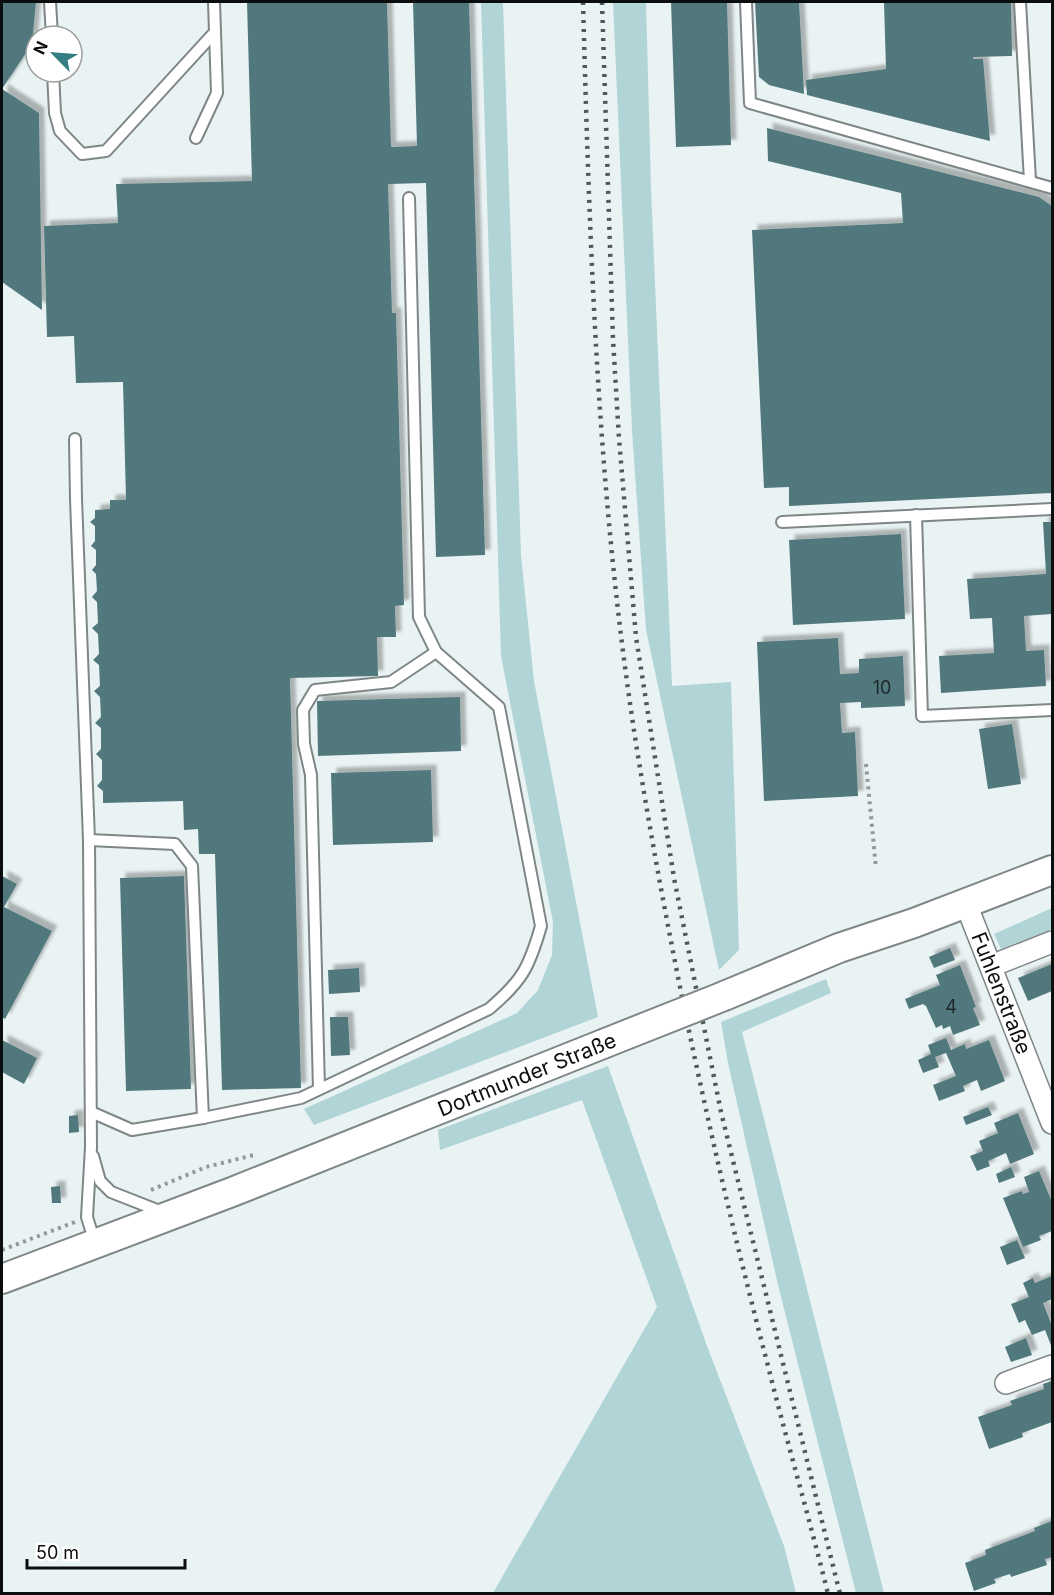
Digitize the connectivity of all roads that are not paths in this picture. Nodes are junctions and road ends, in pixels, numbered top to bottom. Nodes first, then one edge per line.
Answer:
1 (50, 2) edge
2 (214, 2) edge
3 (746, 2) edge
4 (1020, 2) edge
5 (51, 24) edge
6 (215, 32) junction
7 (54, 84) edge
8 (196, 138) dead end
9 (1030, 182) junction
10 (1053, 188) edge
11 (409, 198) dead end
12 (75, 439) dead end
13 (1053, 509) edge
14 (916, 515) junction
15 (782, 522) dead end
16 (436, 652) junction
17 (1053, 710) edge
18 (89, 840) junction
19 (1053, 870) edge
20 (966, 904) junction
21 (1053, 942) edge
22 (991, 966) junction
23 (1045, 1080) edge
24 (319, 1089) junction
25 (91, 1112) junction
26 (203, 1118) junction
27 (1053, 1123) edge
28 (91, 1148) junction
29 (173, 1215) junction
30 (96, 1244) junction
31 (2, 1279) edge
32 (1053, 1365) edge
33 (1006, 1383) dead end

1 - 5 lane
2 - 6 lane
3 - 9 lane
4 - 9 lane
6 - 7 lane
6 - 8 lane
9 - 10 lane
11 - 16 lane
12 - 18 lane
13 - 14 lane
14 - 15 lane
14 - 17 lane
16 - 24 lane
16 - 24 lane
18 - 25 lane
18 - 26 lane
19 - 20 main road, Dortmunder Straße
20 - 22 street, Fuhlenstraße
20 - 29 main road, Dortmunder Straße, bridge
21 - 22 street
22 - 23 street, Fuhlenstraße
23 - 27 street, Fuhlenstraße
24 - 26 lane
25 - 26 lane
25 - 28 lane
28 - 29 lane
28 - 30 lane
29 - 30 main road, Dortmunder Straße
30 - 31 main road, Dortmunder Straße
32 - 33 street

